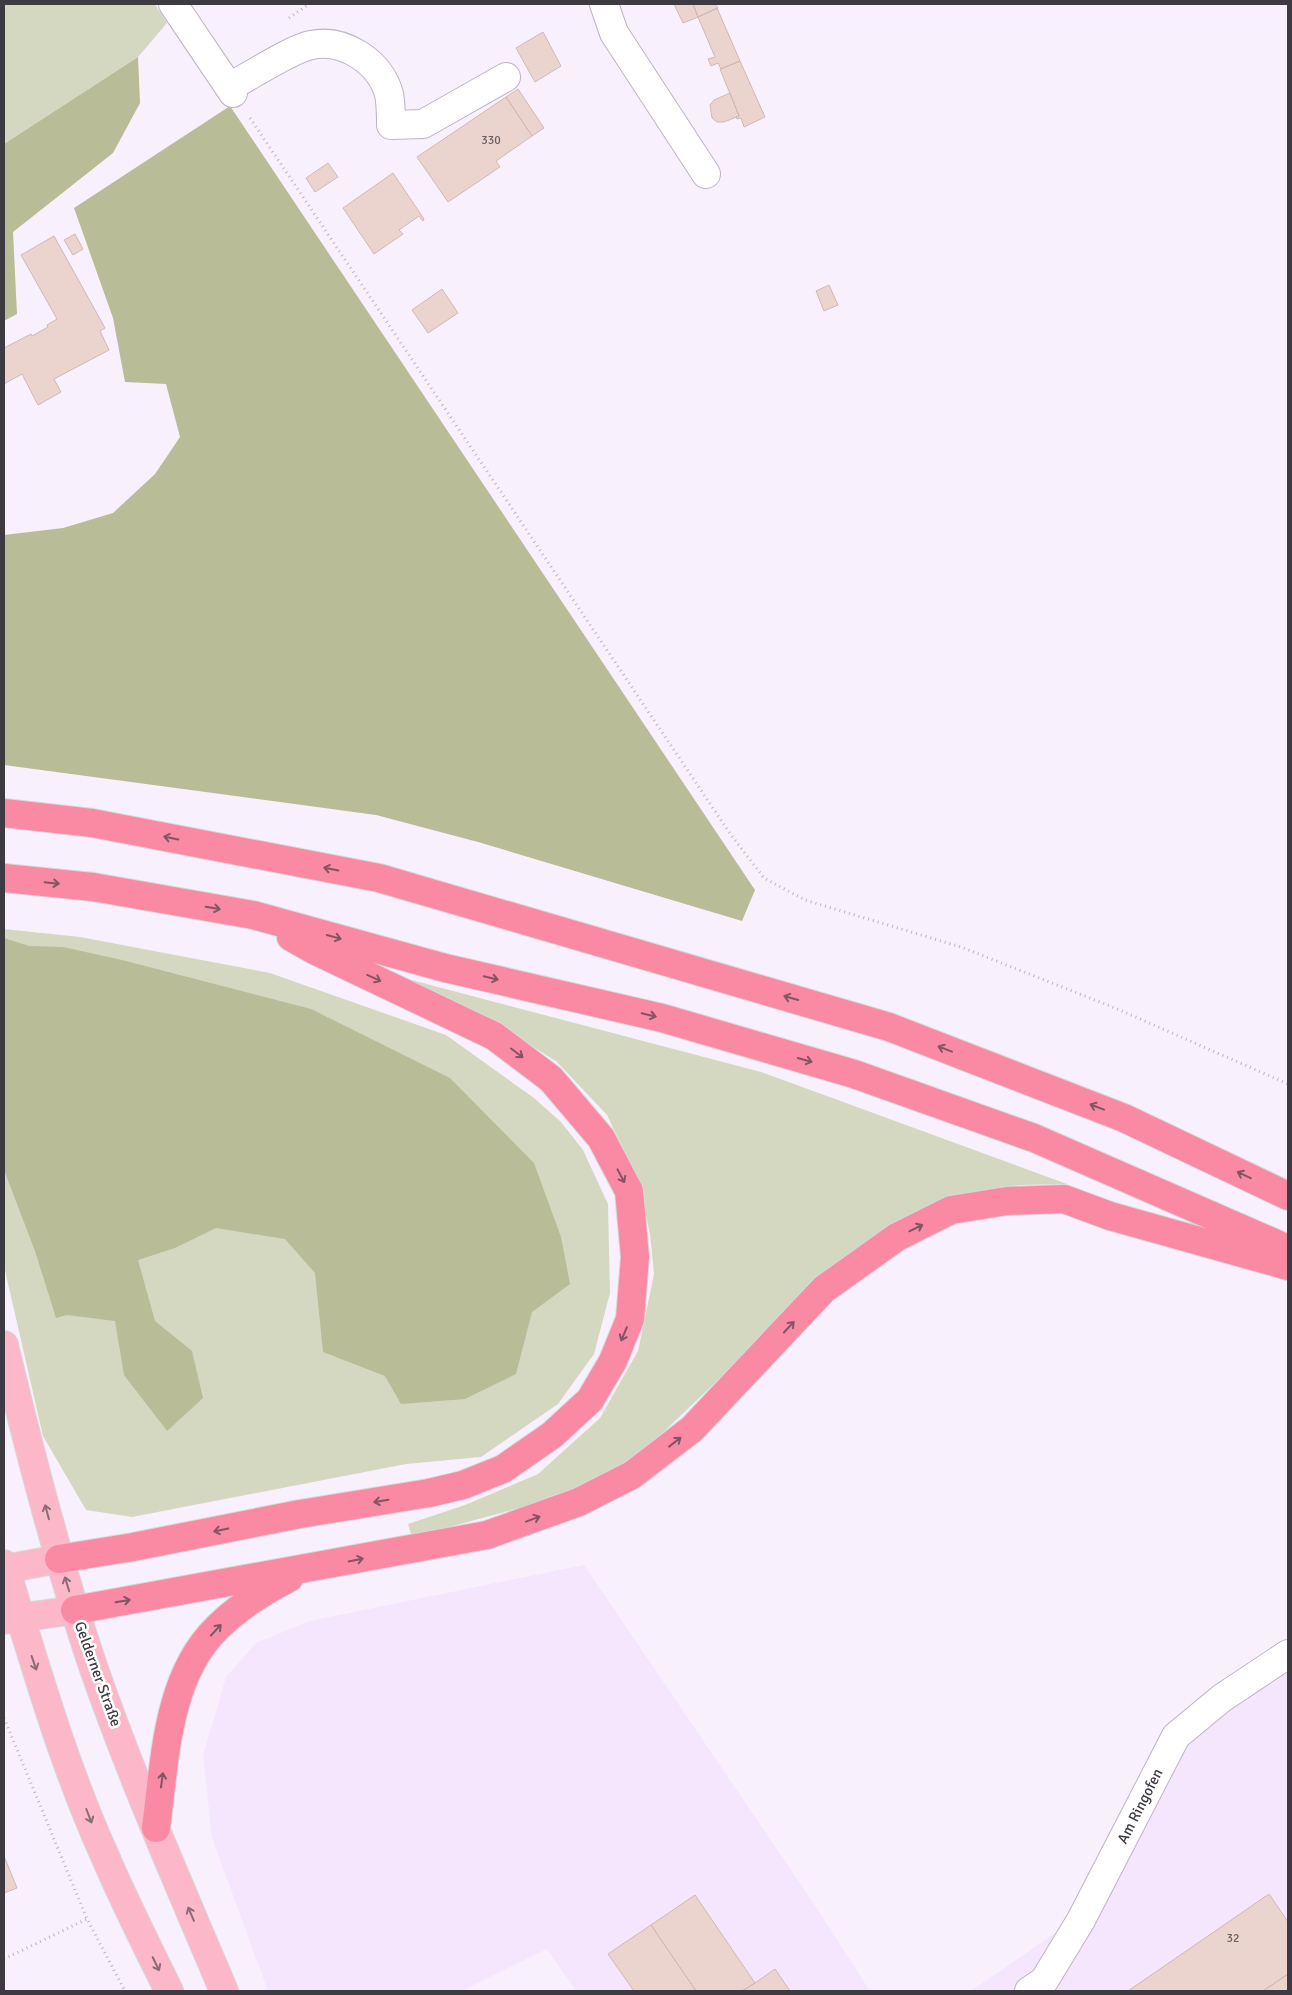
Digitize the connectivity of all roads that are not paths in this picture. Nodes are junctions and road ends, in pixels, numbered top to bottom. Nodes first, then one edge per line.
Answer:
1 (173, 4) edge
2 (604, 4) edge
3 (506, 77) dead end
4 (706, 174) dead end
5 (4, 813) edge
6 (4, 878) edge
7 (253, 915) junction
8 (1288, 1196) edge
9 (1288, 1249) edge
10 (1288, 1266) edge
11 (4, 1345) edge
12 (59, 1559) junction
13 (4, 1567) edge
14 (308, 1569) junction
15 (75, 1610) junction
16 (11, 1618) edge
17 (1288, 1654) edge
18 (156, 1828) junction
19 (169, 1991) edge
20 (224, 1991) edge
21 (1028, 1991) edge

1 - 3 street
2 - 4 street
8 -> 5 highway
6 -> 7 highway
7 -> 9 highway
7 -> 12 highway
14 -> 10 highway
12 -> 11 main road, Gelderner Straße
12 - 13 main road
15 -> 12 main road, Gelderner Straße
13 - 16 main road
15 -> 14 highway
18 -> 14 highway
15 - 16 main road
15 - 18 main road, Gelderner Straße
16 -> 19 main road
17 - 21 street, Am Ringofen
20 -> 18 main road, Gelderner Straße

